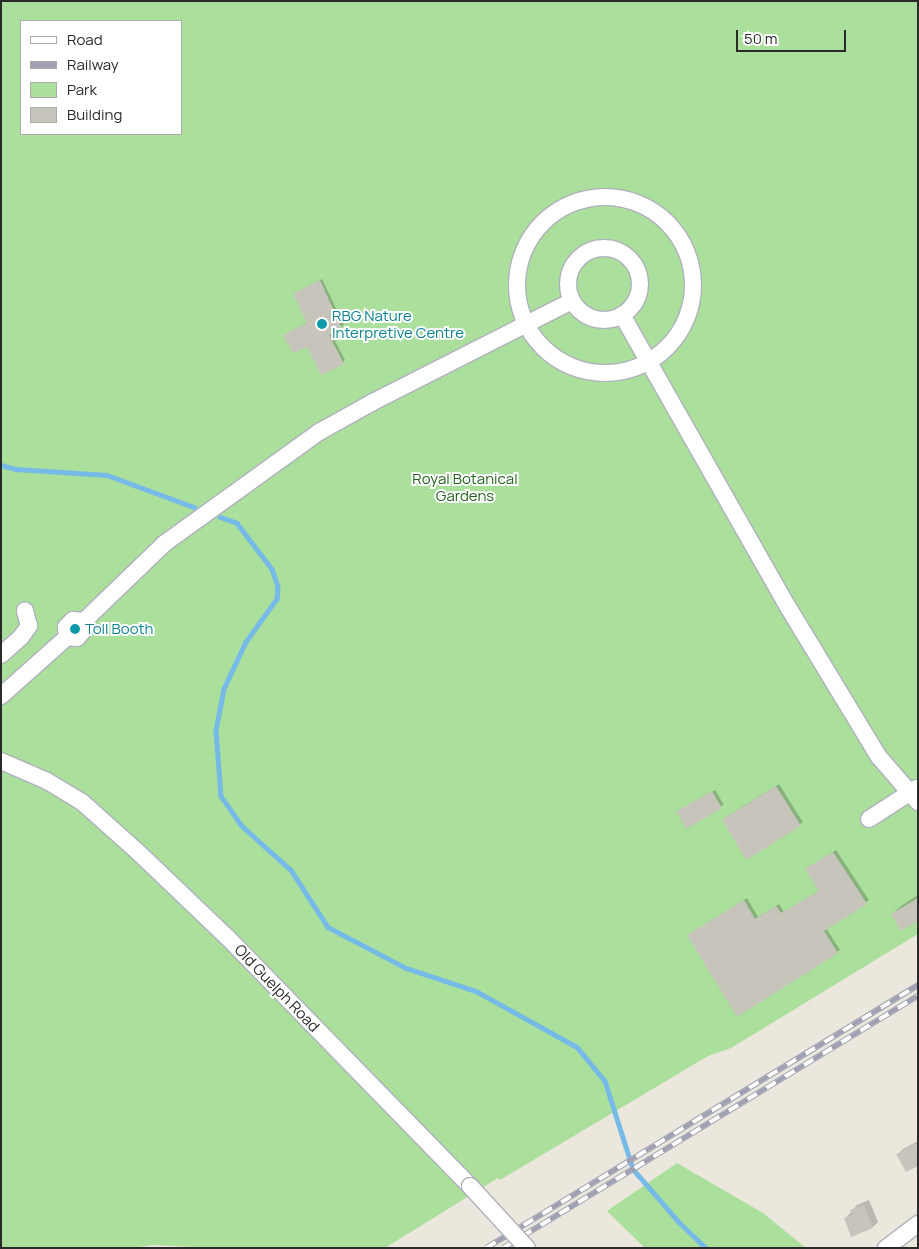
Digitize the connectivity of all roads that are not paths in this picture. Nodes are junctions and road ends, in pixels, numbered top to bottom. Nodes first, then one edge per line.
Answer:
1 (572, 301) junction
2 (622, 315) junction
3 (525, 324) junction
4 (649, 362) junction
5 (25, 611) dead end
6 (1, 656) edge
7 (1, 696) edge
8 (1, 761) edge
9 (915, 794) edge
10 (869, 819) dead end
11 (918, 1224) edge
12 (528, 1248) edge
13 (886, 1248) edge

1 - 2 street
1 - 2 street
1 - 3 street
2 - 4 street
3 - 4 street
3 - 4 street
3 - 7 street
4 - 9 street
5 - 6 street
8 - 12 street, Old Guelph Road, bridge
9 - 10 street
11 - 13 street

